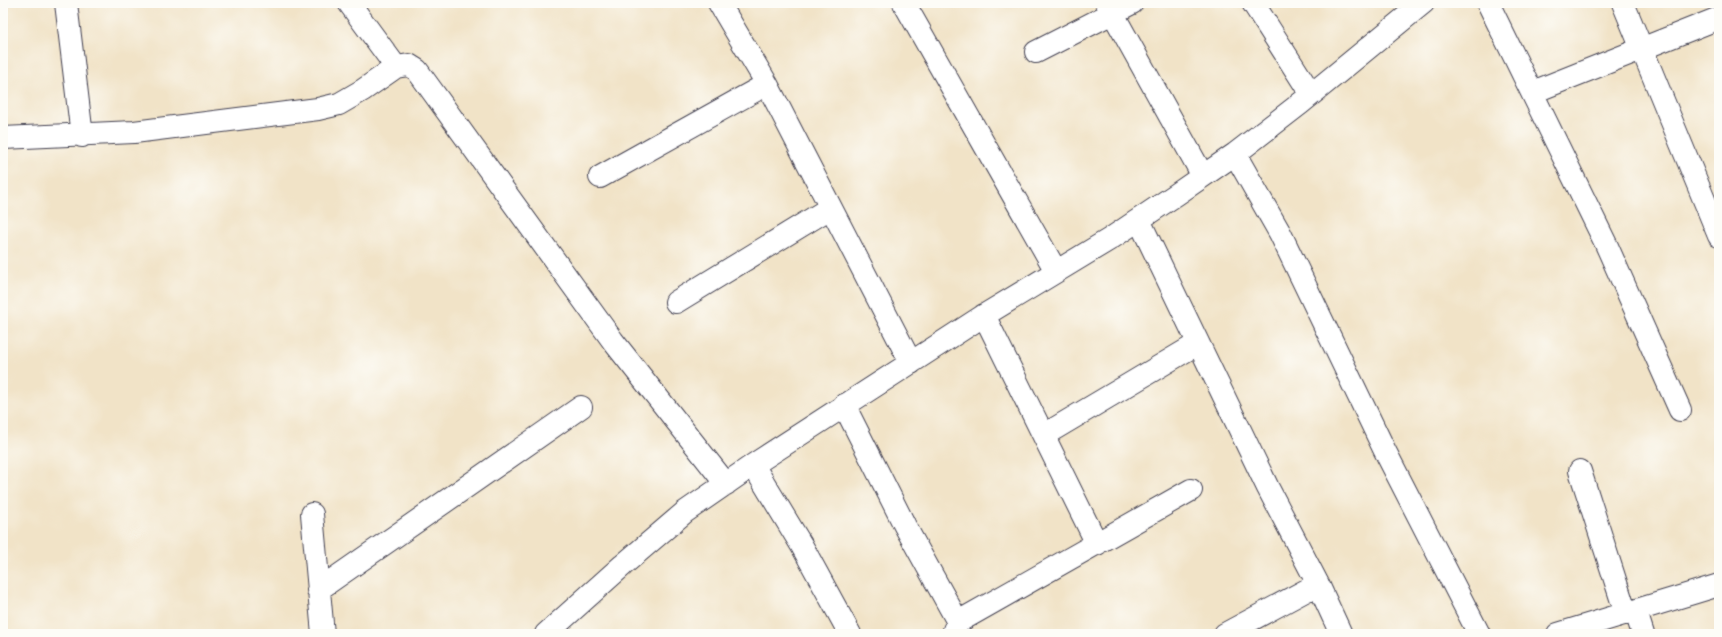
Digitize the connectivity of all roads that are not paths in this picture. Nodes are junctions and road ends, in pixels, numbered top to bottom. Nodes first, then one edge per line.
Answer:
1 (66, 3) edge
2 (350, 3) edge
3 (719, 3) edge
4 (904, 3) edge
5 (1132, 3) edge
6 (1253, 3) edge
7 (1423, 3) edge
8 (1488, 3) edge
9 (1623, 3) edge
10 (1110, 8) edge
11 (1719, 18) edge
12 (1642, 48) junction
13 (1036, 52) dead end
14 (396, 67) junction
15 (767, 84) junction
16 (1533, 92) junction
17 (1311, 94) junction
18 (82, 136) junction
19 (3, 138) edge
20 (1235, 154) junction
21 (1203, 176) junction
22 (600, 178) dead end
23 (830, 208) junction
24 (1139, 220) junction
25 (1719, 236) edge
26 (1056, 271) junction
27 (676, 302) dead end
28 (984, 315) junction
29 (1197, 344) junction
30 (910, 363) junction
31 (844, 405) junction
32 (581, 407) dead end
33 (1680, 410) dead end
34 (1044, 435) junction
35 (753, 465) junction
36 (1580, 471) dead end
37 (726, 484) junction
38 (1191, 490) dead end
39 (312, 514) dead end
40 (1097, 544) junction
41 (1318, 584) junction
42 (1719, 585) edge
43 (318, 590) junction
44 (1631, 613) junction
45 (956, 628) edge
46 (323, 634) edge
47 (546, 634) edge
48 (850, 634) edge
49 (1225, 634) edge
50 (1341, 634) edge
51 (1479, 634) edge
52 (1558, 634) edge
53 (1643, 634) edge

1 - 18 street
2 - 14 street
3 - 15 street
4 - 26 street
5 - 10 street
6 - 17 street
7 - 17 street
8 - 16 street
9 - 12 street
10 - 13 street
10 - 21 street
11 - 12 street
12 - 16 street
12 - 25 street
14 - 18 street
14 - 37 street
15 - 22 street
15 - 23 street
16 - 33 street
17 - 20 street
18 - 19 street
20 - 21 street
20 - 51 street
21 - 24 street
23 - 27 street
23 - 30 street
24 - 26 street
24 - 29 street
26 - 28 street
28 - 30 street
28 - 34 street
29 - 34 street
29 - 41 street
30 - 31 street
31 - 35 street
31 - 45 street
32 - 43 street
34 - 40 street
35 - 37 street
35 - 48 street
36 - 44 street
37 - 47 street
38 - 40 street
39 - 43 street
40 - 45 street
41 - 49 street
41 - 50 street
42 - 44 street
43 - 46 street
44 - 52 street
44 - 53 street

